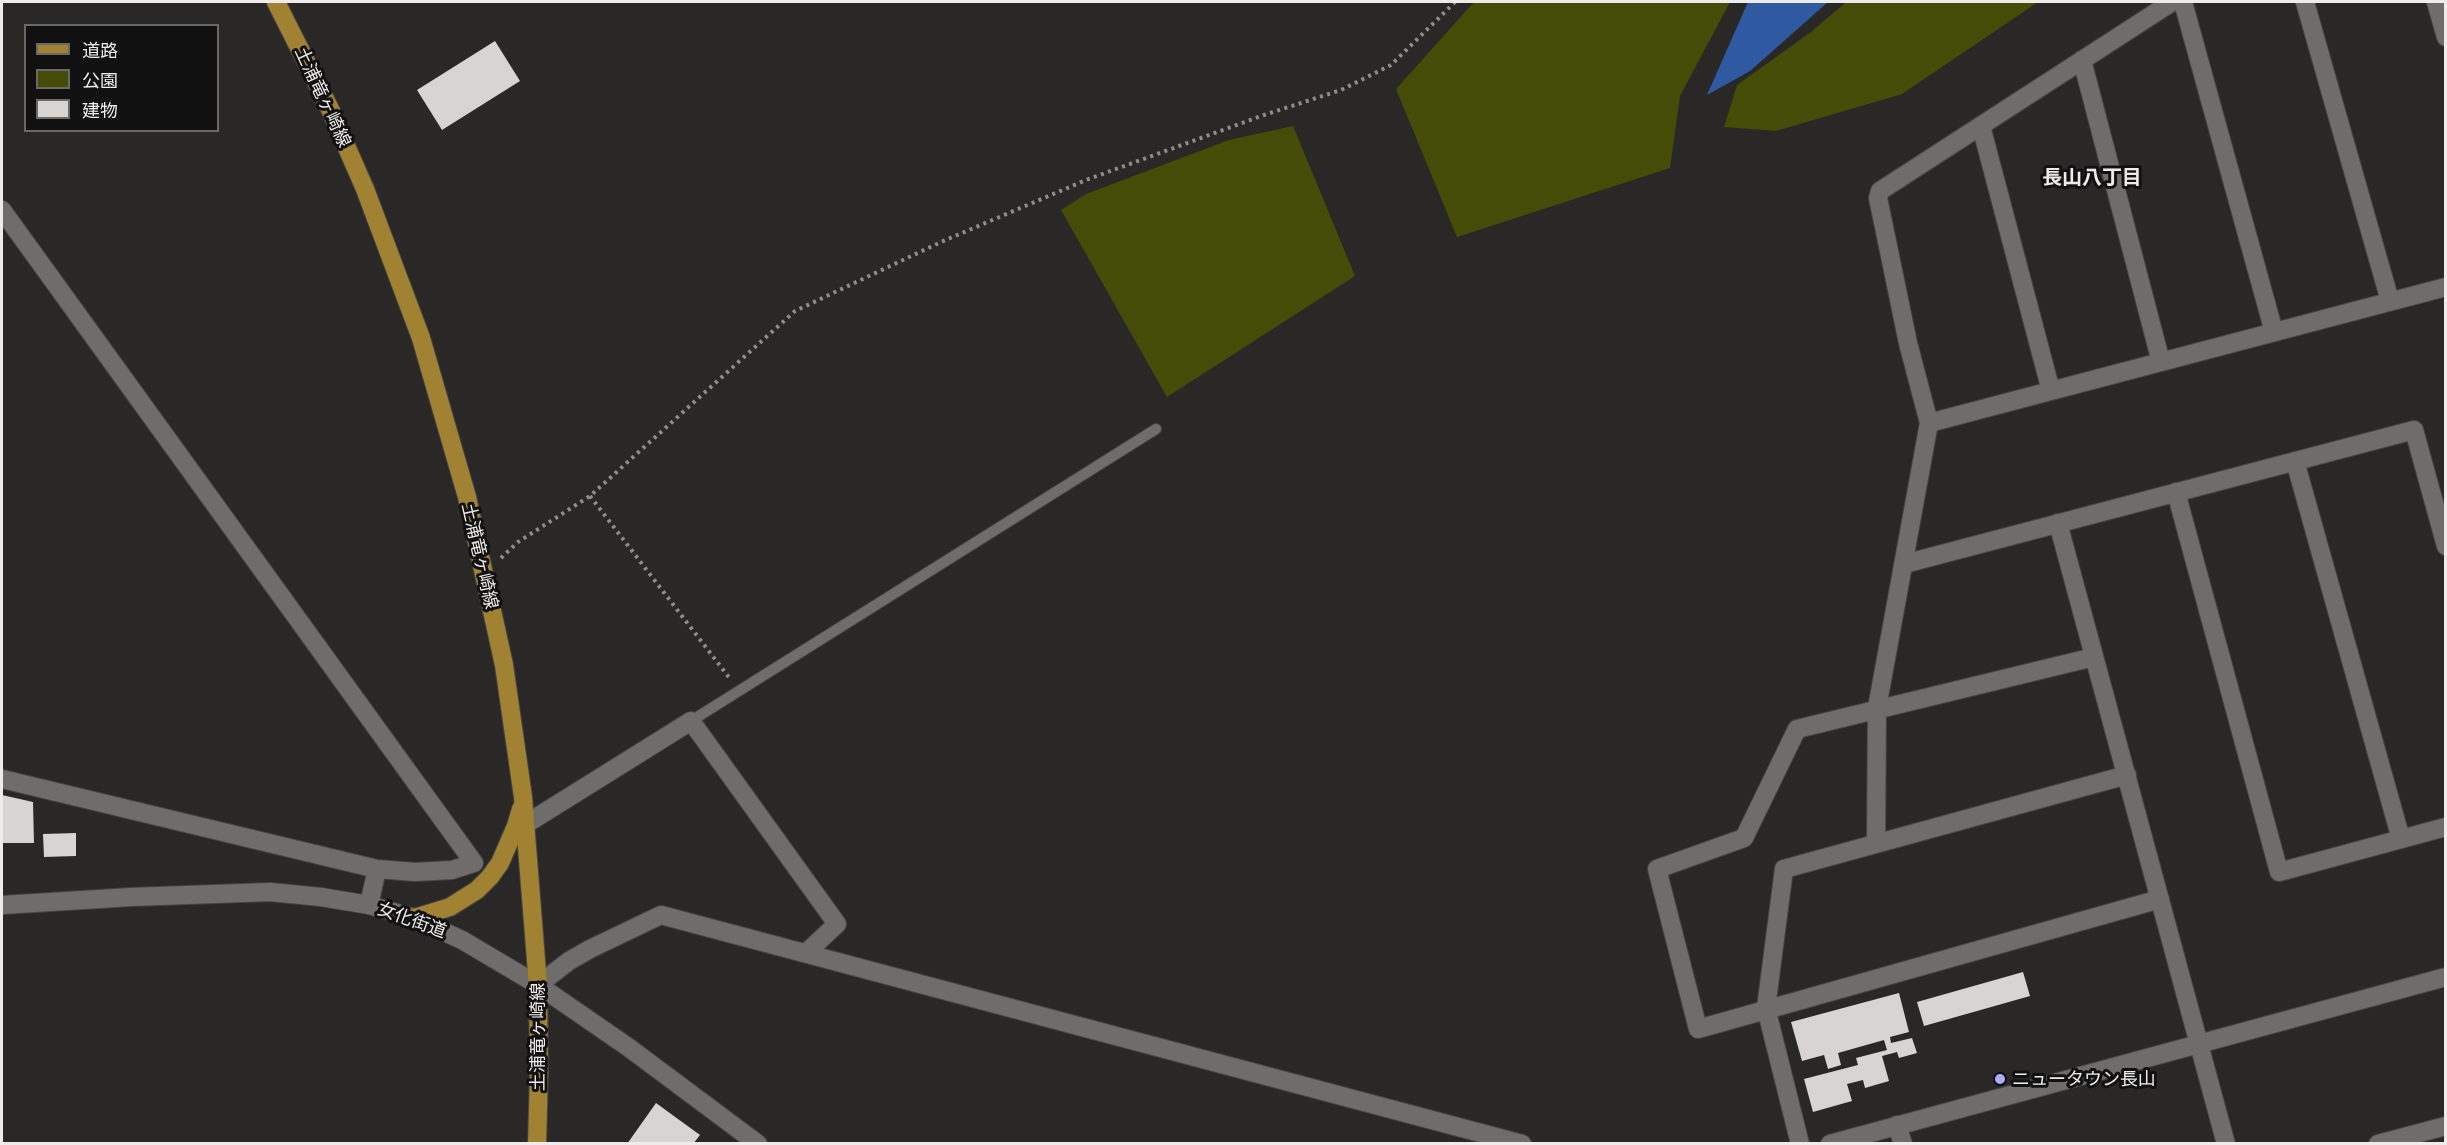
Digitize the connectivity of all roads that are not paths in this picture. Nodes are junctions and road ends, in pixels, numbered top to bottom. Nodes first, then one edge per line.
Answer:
1 (276, 2) edge
2 (2172, 2) edge
3 (2183, 2) edge
4 (2305, 2) edge
5 (2436, 2) edge
6 (2445, 37) edge
7 (2082, 60) junction
8 (1981, 126) junction
9 (2, 210) edge
10 (2445, 287) edge
11 (2391, 301) junction
12 (2274, 332) junction
13 (2161, 362) junction
14 (2051, 391) junction
15 (1929, 423) junction
16 (1156, 429) dead end
17 (2295, 461) junction
18 (2176, 492) junction
19 (2058, 523) junction
20 (2445, 546) edge
21 (1904, 564) junction
22 (2094, 657) junction
23 (1877, 708) junction
24 (691, 721) junction
25 (2127, 775) junction
26 (2, 779) edge
27 (524, 797) junction
28 (526, 824) junction
29 (2445, 827) edge
30 (2401, 839) junction
31 (1876, 843) junction
32 (377, 869) junction
33 (2160, 899) junction
34 (2, 905) edge
35 (369, 905) junction
36 (414, 918) junction
37 (806, 953) junction
38 (2445, 977) edge
39 (538, 986) junction
40 (1766, 1008) junction
41 (2199, 1042) junction
42 (1897, 1125) junction
43 (2445, 1126) edge
44 (537, 1143) edge
45 (758, 1143) edge
46 (1522, 1143) edge
47 (1800, 1143) edge
48 (1830, 1143) edge
49 (1903, 1143) edge
50 (2226, 1143) edge
51 (2378, 1143) edge

1 - 27 main road, 土浦竜ヶ崎線
2 - 7 street
3 - 12 street
4 - 11 street
5 - 6 street
7 - 8 street
7 - 13 street
8 - 14 street
8 - 15 street
9 - 32 street
10 - 11 street
11 - 12 street
12 - 13 street
13 - 14 street
14 - 15 street
15 - 21 street
16 - 24 lane
17 - 18 street
17 - 20 street
17 - 30 street
18 - 19 street
18 - 30 street
19 - 21 street
19 - 22 street
21 - 23 street
22 - 23 street
22 - 25 street
23 - 31 street
23 - 40 street
24 - 28 street
24 - 37 street
25 - 31 street
25 - 33 street
26 - 32 street
27 - 28 main road, 土浦竜ヶ崎線
27 - 36 main road
28 - 39 main road, 土浦竜ヶ崎線
29 - 30 street
31 - 40 street
32 - 35 street
33 - 40 street
33 - 41 street
34 - 35 street, 女化街道
35 - 36 street, 女化街道
36 - 39 street, 女化街道
37 - 39 street
37 - 46 street
38 - 41 street
39 - 44 main road, 土浦竜ヶ崎線
39 - 45 street, 女化街道
40 - 47 street
41 - 42 street
41 - 50 street
42 - 48 street
42 - 49 street
43 - 51 street

